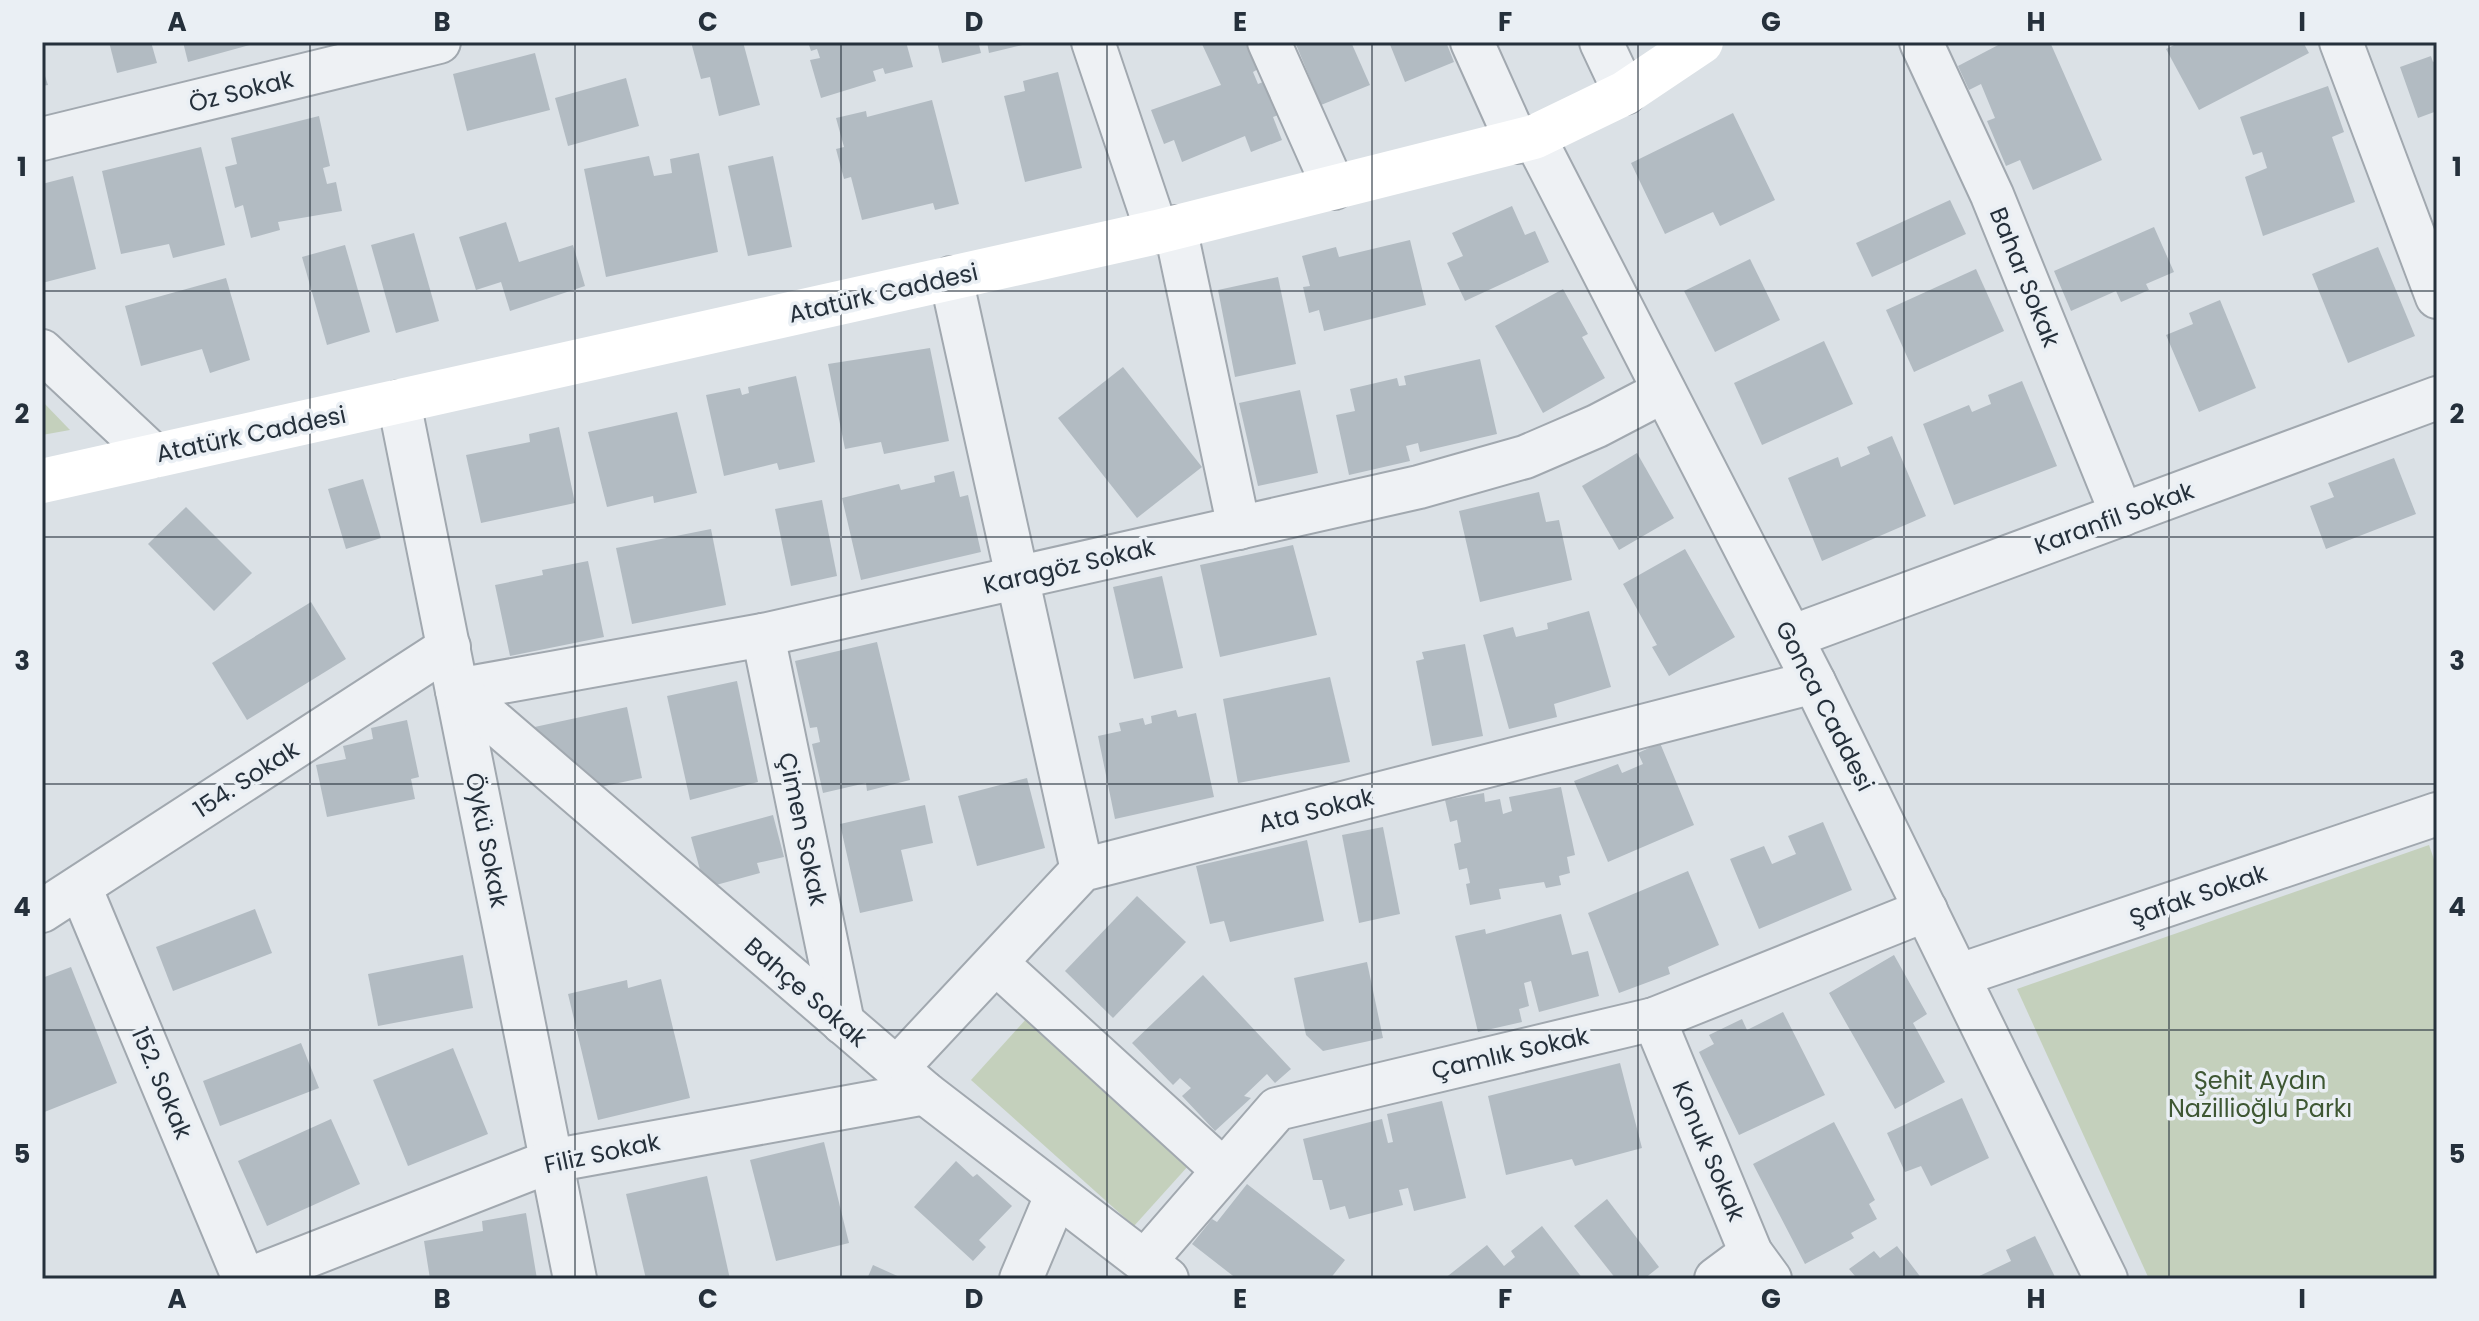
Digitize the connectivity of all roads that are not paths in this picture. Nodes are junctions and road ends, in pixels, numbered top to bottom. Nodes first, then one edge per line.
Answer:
1 (439, 42) edge
2 (1093, 42) edge
3 (1269, 42) edge
4 (1472, 42) edge
5 (1601, 42) edge
6 (1701, 42) edge
7 (1921, 42) edge
8 (2341, 42) edge
9 (1625, 93) junction
10 (42, 139) edge
11 (1526, 139) junction
12 (1334, 188) junction
13 (1166, 229) junction
14 (951, 278) junction
15 (2437, 297) edge
16 (42, 351) edge
17 (1664, 391) junction
18 (2437, 398) edge
19 (399, 402) junction
20 (153, 455) junction
21 (42, 481) edge
22 (2122, 515) junction
23 (1239, 528) junction
24 (1017, 578) junction
25 (763, 635) junction
26 (1791, 637) junction
27 (449, 647) junction
28 (1814, 682) junction
29 (457, 690) junction
30 (2437, 814) edge
31 (1082, 870) junction
32 (80, 887) junction
33 (1926, 910) junction
34 (42, 911) edge
35 (996, 963) junction
36 (1960, 975) junction
37 (1654, 1019) junction
38 (843, 1023) junction
39 (910, 1081) junction
40 (551, 1161) junction
41 (1223, 1170) junction
42 (1056, 1196) junction
43 (1761, 1266) edge
44 (1156, 1270) edge
45 (246, 1279) edge
46 (575, 1279) edge
47 (1021, 1279) edge
48 (1716, 1279) edge
49 (2106, 1279) edge

1 - 10 street, Öz Sokak
2 - 13 street
3 - 12 street
4 - 11 street, Gonca Caddesi
5 - 9 street
6 - 9 main road, Atatürk Caddesi
7 - 22 street, Bahar Sokak
8 - 15 street
9 - 11 main road, Atatürk Caddesi
11 - 12 main road, Atatürk Caddesi
11 - 17 street, Gonca Caddesi
12 - 13 main road, Atatürk Caddesi
13 - 14 main road, Atatürk Caddesi
13 - 23 street
14 - 19 main road, Atatürk Caddesi
14 - 24 street
16 - 20 street
17 - 23 street, Karagöz Sokak
17 - 26 street, Gonca Caddesi
18 - 22 street, Karanfil Sokak
19 - 20 main road, Atatürk Caddesi
19 - 27 street, Öykü Sokak
20 - 21 main road, Atatürk Caddesi
22 - 26 street, Karanfil Sokak
23 - 24 street, Karagöz Sokak
24 - 25 street, Karagöz Sokak
24 - 31 street
25 - 29 street, Karagöz Sokak
25 - 38 street, Çimen Sokak
26 - 28 street, Gonca Caddesi
27 - 29 street, Öykü Sokak
27 - 32 street, 154. Sokak
28 - 31 street, Ata Sokak
28 - 33 street, Gonca Caddesi
29 - 38 street, Bahçe Sokak
29 - 40 street, Öykü Sokak
30 - 36 street, Şafak Sokak
31 - 35 street
32 - 34 street, 154. Sokak
32 - 45 street, 152. Sokak
33 - 36 street, Gonca Caddesi
33 - 37 street, Çamlık Sokak
35 - 39 street
35 - 41 street
36 - 49 street, Gonca Caddesi
37 - 41 street, Çamlık Sokak
37 - 43 street, Konuk Sokak
38 - 39 street, Bahçe Sokak
39 - 40 street, Filiz Sokak
39 - 42 street, Bahçe Sokak
40 - 45 street, Filiz Sokak
40 - 46 street, Öykü Sokak
41 - 44 street, Çamlık Sokak
42 - 44 street, Bahçe Sokak
42 - 47 street
43 - 48 street

